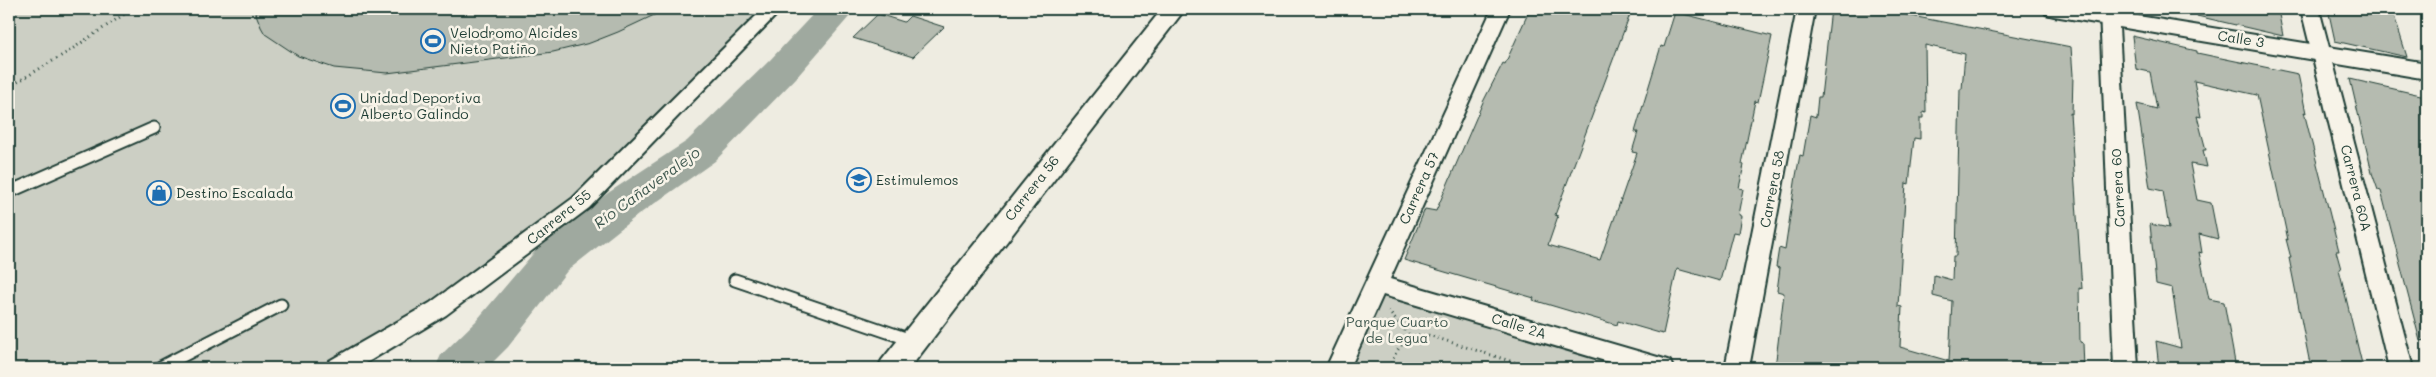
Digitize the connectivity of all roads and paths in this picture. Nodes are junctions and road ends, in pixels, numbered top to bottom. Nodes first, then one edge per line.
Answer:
1 (132, 9) edge
2 (773, 9) edge
3 (1501, 9) edge
4 (1806, 9) edge
5 (2054, 9) edge
6 (2310, 9) edge
7 (1170, 10) edge
8 (2110, 13) edge
9 (2322, 52) junction
10 (2427, 70) edge
11 (9, 87) edge
12 (154, 128) dead end
13 (9, 192) edge
14 (735, 280) dead end
15 (1376, 284) junction
16 (281, 305) dead end
17 (1411, 337) junction
18 (914, 341) junction
19 (159, 368) edge
20 (338, 368) edge
21 (893, 368) edge
22 (1338, 368) edge
23 (1390, 368) edge
24 (1532, 368) edge
25 (1661, 368) edge
26 (1737, 368) edge
27 (2126, 368) edge
28 (2401, 368) edge

1 - 11 path
2 - 20 street, Carrera 55
3 - 15 street, Carrera 57
4 - 26 street, Carrera 58
5 - 8 street, Calle 3
6 - 9 street, Carrera 60A
7 - 18 street, Carrera 56
8 - 9 street, Calle 3
8 - 27 street, Carrera 60
9 - 10 street, Calle 3
9 - 28 street, Carrera 60A
12 - 13 lane
14 - 18 lane
15 - 17 path
15 - 22 street, Carrera 57
15 - 25 street, Calle 2A
16 - 19 lane
17 - 23 path
17 - 24 path
18 - 21 street, Carrera 56

